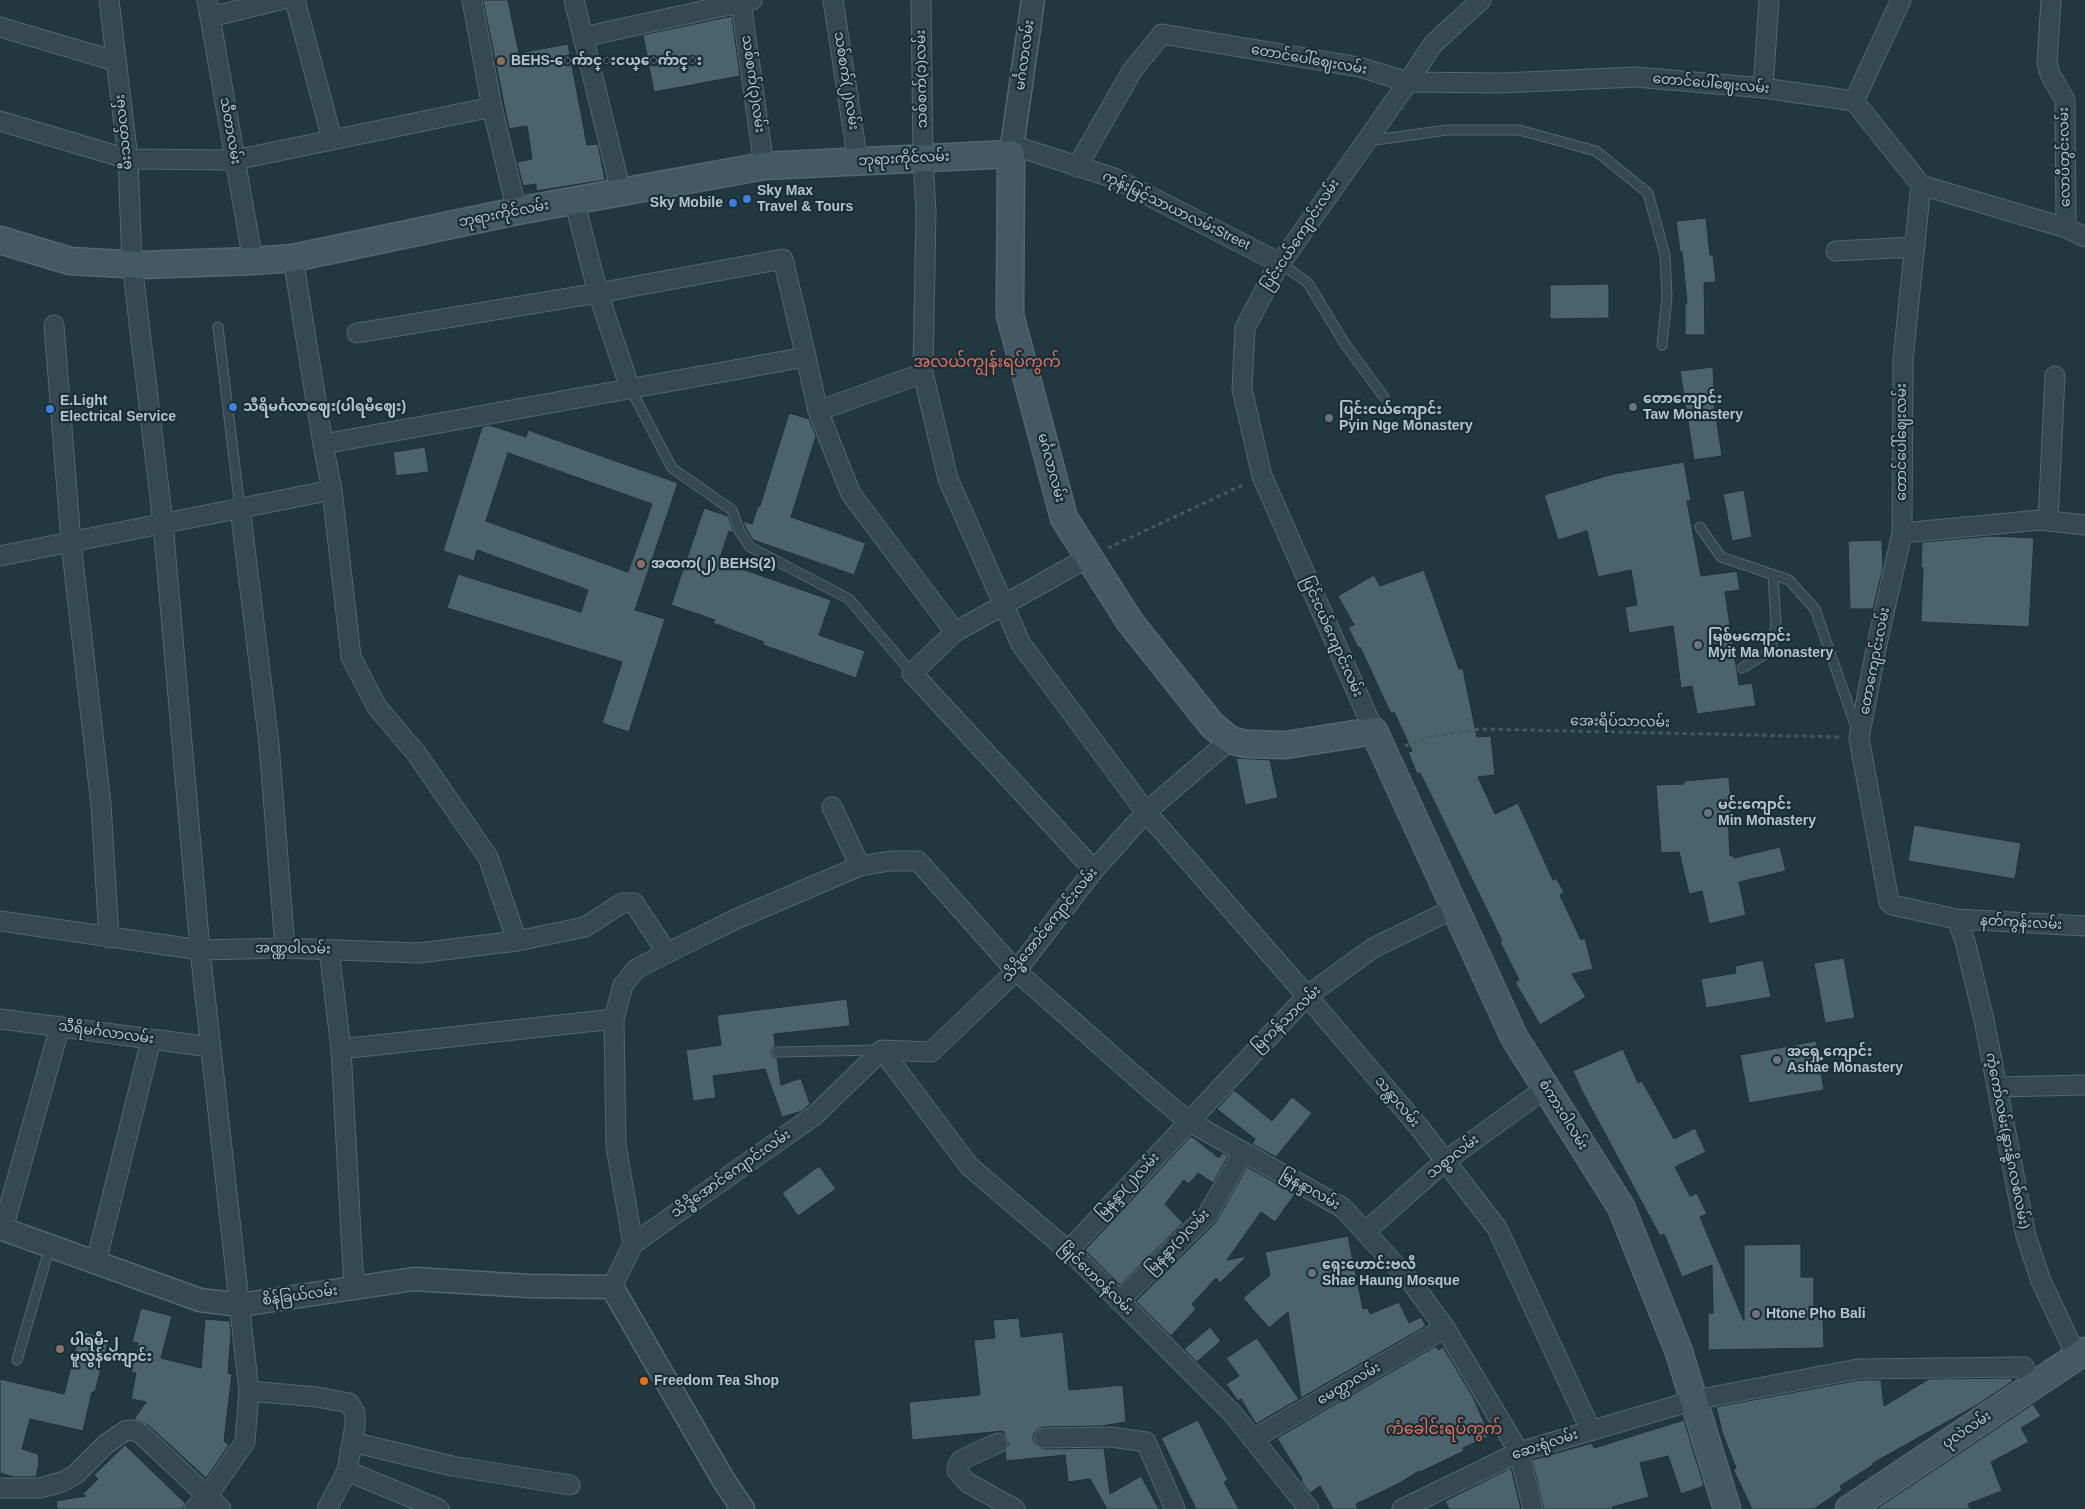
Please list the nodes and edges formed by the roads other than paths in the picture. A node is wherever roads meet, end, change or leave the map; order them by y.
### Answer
1 (109, 0) edge
2 (280, 0) edge
3 (295, 0) edge
4 (472, 0) edge
5 (574, 0) edge
6 (833, 0) edge
7 (921, 0) edge
8 (1033, 0) edge
9 (1481, 0) edge
10 (1768, 0) edge
11 (1901, 0) edge
12 (2051, 0) edge
13 (746, 1) edge
14 (208, 9) edge
15 (0, 27) edge
16 (583, 37) junction
17 (115, 60) junction
18 (1408, 82) junction
19 (1763, 88) junction
20 (1854, 101) junction
21 (492, 107) junction
22 (0, 121) edge
23 (332, 139) junction
24 (1365, 141) junction
25 (1012, 150) junction
26 (923, 158) junction
27 (128, 159) junction
28 (235, 160) junction
29 (858, 162) junction
30 (764, 166) junction
31 (1078, 167) junction
32 (1921, 185) junction
33 (621, 192) junction
34 (574, 200) junction
35 (517, 210) junction
36 (2066, 228) junction
37 (2085, 238) edge
38 (0, 240) edge
39 (1915, 247) junction
40 (1836, 251) dead end
41 (293, 258) junction
42 (253, 261) junction
43 (1280, 263) junction
44 (132, 264) junction
45 (598, 293) junction
46 (54, 325) dead end
47 (218, 327) dead end
48 (357, 333) dead end
49 (1662, 345) dead end
50 (806, 357) junction
51 (923, 373) junction
52 (2055, 376) dead end
53 (630, 388) junction
54 (1384, 397) dead end
55 (818, 411) junction
56 (323, 444) junction
57 (332, 490) junction
58 (240, 508) junction
59 (2048, 521) junction
60 (163, 523) junction
61 (2085, 526) edge
62 (1700, 527) dead end
63 (1902, 533) junction
64 (71, 542) junction
65 (0, 556) edge
66 (1089, 557) junction
67 (1773, 575) junction
68 (1004, 604) junction
69 (955, 632) junction
70 (1742, 668) dead end
71 (912, 673) junction
72 (1859, 738) junction
73 (1230, 740) junction
74 (1379, 742) junction
75 (832, 807) dead end
76 (1146, 812) junction
77 (860, 866) junction
78 (1094, 870) junction
79 (1455, 908) junction
80 (1957, 919) junction
81 (0, 922) edge
82 (2085, 926) edge
83 (109, 938) junction
84 (517, 941) junction
85 (285, 948) junction
86 (200, 950) junction
87 (329, 950) junction
88 (667, 953) junction
89 (1016, 971) junction
90 (1307, 996) junction
91 (0, 1019) edge
92 (614, 1019) junction
93 (60, 1026) junction
94 (151, 1040) junction
95 (211, 1047) junction
96 (340, 1049) junction
97 (882, 1050) junction
98 (777, 1052) dead end
99 (2085, 1085) edge
100 (1997, 1087) junction
101 (1546, 1088) junction
102 (1188, 1121) junction
103 (1244, 1152) junction
104 (1445, 1161) junction
105 (2, 1228) edge
106 (1365, 1232) junction
107 (633, 1244) junction
108 (50, 1246) junction
109 (1068, 1251) junction
110 (96, 1262) junction
111 (612, 1288) junction
112 (354, 1289) junction
113 (1119, 1301) junction
114 (240, 1305) junction
115 (1446, 1328) junction
116 (2081, 1354) edge
117 (17, 1360) dead end
118 (2033, 1385) junction
119 (249, 1391) junction
120 (1695, 1400) junction
121 (1591, 1430) junction
122 (1044, 1438) dead end
123 (1253, 1439) junction
124 (352, 1442) junction
125 (998, 1443) dead end
126 (1519, 1452) junction
127 (347, 1471) junction
128 (570, 1486) dead end
129 (0, 1488) edge
130 (208, 1495) junction
131 (194, 1509) edge
132 (221, 1509) edge
133 (327, 1509) edge
134 (439, 1509) edge
135 (743, 1509) edge
136 (1015, 1509) edge
137 (1175, 1509) edge
138 (1309, 1509) edge
139 (1402, 1509) edge
140 (1533, 1509) edge
141 (1727, 1509) edge
142 (1849, 1509) edge

1 - 17 street, မီးသတ်လမ်း
2 - 14 street
3 - 23 street
4 - 21 street
5 - 16 street
6 - 29 street, သစ်စက်(၂)လမ်း
7 - 26 street, သစ်စက်(၁)လမ်း
8 - 25 street, မင်္ဂလာလမ်း
9 - 18 street, ပြင်းငယ်ကျောင်းလမ်း
10 - 19 street
11 - 20 street
12 - 36 street, လောပီတွင်းလမ်း
13 - 16 street
13 - 30 street, သစ်စက်(၃)လမ်း
14 - 28 street, သီတာလမ်း
15 - 17 street
16 - 33 street
17 - 27 street, မီးသတ်လမ်း
18 - 19 street, တောင်ပေါ်ဈေးလမ်း
18 - 24 street, ပြင်းငယ်ကျောင်းလမ်း
18 - 31 street, တောင်ပေါ်ဈေးလမ်း
19 - 20 street, တောင်ပေါ်ဈေးလမ်း
20 - 32 street
21 - 23 street
21 - 35 street
22 - 27 street
23 - 28 street
24 - 43 street, ပြင်းငယ်ကျောင်းလမ်း
24 - 49 lane
25 - 26 main road, ဘုရားကိုင်လမ်း
25 - 31 street, ကုန်းမြင့်သာယာလမ်းStreet
25 - 66 main road, မင်္ဂလာလမ်း
26 - 29 main road, ဘုရားကိုင်လမ်း
26 - 51 street, သစ်စက်(၁)လမ်း
27 - 28 street
27 - 44 street, မီးသတ်လမ်း
28 - 42 street, သီတာလမ်း
29 - 30 main road, ဘုရားကိုင်လမ်း
30 - 33 main road, ဘုရားကိုင်လမ်း
31 - 43 street, ကုန်းမြင့်သာယာလမ်းStreet
32 - 36 street
32 - 39 street, တောင်ပေါ်ဈေးလမ်း
33 - 34 main road, ဘုရားကိုင်လမ်း
34 - 35 main road, ဘုရားကိုင်လမ်း
34 - 45 street
35 - 41 main road, ဘုရားကိုင်လမ်း
36 - 37 street
38 - 44 main road, ဘုရားကိုင်လမ်း
39 - 40 street
39 - 63 street, တောင်ပေါ်ဈေးလမ်း
41 - 42 main road, ဘုရားကိုင်လမ်း
41 - 56 street
42 - 44 main road, ဘုရားကိုင်လမ်း
43 - 54 lane
43 - 74 street, ပြင်းငယ်ကျောင်းလမ်း
44 - 60 street, မီးသတ်လမ်း
45 - 48 street
45 - 50 street
45 - 53 street
46 - 64 street
47 - 58 lane
50 - 53 street
50 - 55 street
51 - 55 street
51 - 68 street, သစ်စက်(၁)လမ်း
52 - 59 street
53 - 56 street
53 - 71 lane
55 - 69 street
56 - 57 street
57 - 58 street
57 - 84 street
58 - 60 street
58 - 85 street
59 - 61 street
59 - 63 street
60 - 64 street
60 - 86 street, မီးသတ်လမ်း
62 - 67 lane
63 - 72 street, တောကျောင်းလမ်း
64 - 65 street
64 - 83 street
66 - 68 street
66 - 73 main road, မင်္ဂလာလမ်း
67 - 70 lane
67 - 72 lane
68 - 69 street
68 - 76 street, သန္တာလမ်း
69 - 71 street
71 - 78 street
72 - 80 street, တောကျောင်းလမ်း
73 - 74 main road
73 - 76 street, သိဒ္ဓိအောင်ကျောင်းလမ်း
74 - 79 main road, စံကားဝါလမ်း
75 - 77 street
76 - 78 street, သိဒ္ဓိအောင်ကျောင်းလမ်း
76 - 90 street, သန္တာလမ်း
77 - 88 street
77 - 89 street, မြနန္ဒာလမ်း
78 - 89 street, သိဒ္ဓိအောင်ကျောင်းလမ်း
79 - 90 street, မြကန်သာလမ်း
79 - 101 main road, စံကားဝါလမ်း
80 - 82 street, နတ်ကွန်းလမ်း
80 - 100 street, ကံ့ကော်လမ်း(နွားနို့ဂလစ်လမ်း)
81 - 83 street, အဏ္ဏဝါလမ်း
83 - 86 street, အဏ္ဏဝါလမ်း
84 - 87 street, အဏ္ဏဝါလမ်း
84 - 88 street, အဏ္ဏဝါလမ်း
85 - 86 street, အဏ္ဏဝါလမ်း
85 - 87 street, အဏ္ဏဝါလမ်း
86 - 95 street, မီးသတ်လမ်း
87 - 96 street
88 - 92 street
89 - 97 street, သိဒ္ဓိအောင်ကျောင်းလမ်း
89 - 102 street, မြနန္ဒာလမ်း
90 - 102 street, မြကန်သာလမ်း
90 - 104 street, သန္တာလမ်း
91 - 93 street, သီရိမင်္ဂလာလမ်း
92 - 96 street
92 - 107 street
93 - 94 street, သီရိမင်္ဂလာလမ်း
93 - 105 street
94 - 95 street, သီရိမင်္ဂလာလမ်း
94 - 110 street
95 - 114 street, မီးသတ်လမ်း
96 - 112 street
97 - 98 lane
97 - 107 street, သိဒ္ဓိအောင်ကျောင်းလမ်း
97 - 109 street, မြိုင်ဟေဝန်လမ်း
99 - 100 street
100 - 116 street, ကံ့ကော်လမ်း(နွားနို့ဂလစ်လမ်း)
101 - 104 street, သစ္စာလမ်း
101 - 120 main road, စံကားဝါလမ်း
102 - 103 street, မြနန္ဒာလမ်း
102 - 109 street, မြနန္ဒာ(၂)လမ်း
103 - 106 street, မြနန္ဒာလမ်း
103 - 113 street, မြနန္ဒာ(၁)လမ်း
104 - 106 street, သစ္စာလမ်း
104 - 121 street, သန္တာလမ်း
105 - 108 street, စိန်ခြယ်လမ်း
106 - 115 street, မြနန္ဒာလမ်း
107 - 111 street, သိဒ္ဓိအောင်ကျောင်းလမ်း
108 - 110 street, စိန်ခြယ်လမ်း
108 - 117 lane
109 - 113 street, မြိုင်ဟေဝန်လမ်း
110 - 114 street, စိန်ခြယ်လမ်း
111 - 112 street, စိန်ခြယ်လမ်း
111 - 135 street
112 - 114 street, စိန်ခြယ်လမ်း
113 - 123 street, မြိုင်ဟေဝန်လမ်း
114 - 119 street, မီးသတ်လမ်း
115 - 123 street, မေတ္တာလမ်း
115 - 126 street, မြနန္ဒာလမ်း
116 - 118 main road, ပုလဲလမ်း
118 - 120 street, ဆေးရုံလမ်း
118 - 142 main road, ပုလဲလမ်း
119 - 124 street
119 - 130 street, မီးသတ်လမ်း
120 - 121 street, ဆေးရုံလမ်း
120 - 141 main road, စံကားဝါလမ်း
121 - 126 street, ဆေးရုံလမ်း
122 - 137 street
123 - 138 street, မြိုင်ဟေဝန်လမ်း
124 - 127 street
124 - 128 street
125 - 136 street
126 - 139 street, ဆေးရုံလမ်း
126 - 140 street, မြနန္ဒာလမ်း
127 - 133 street
127 - 134 street
129 - 130 street
130 - 131 street, မီးသတ်လမ်း
130 - 132 street

